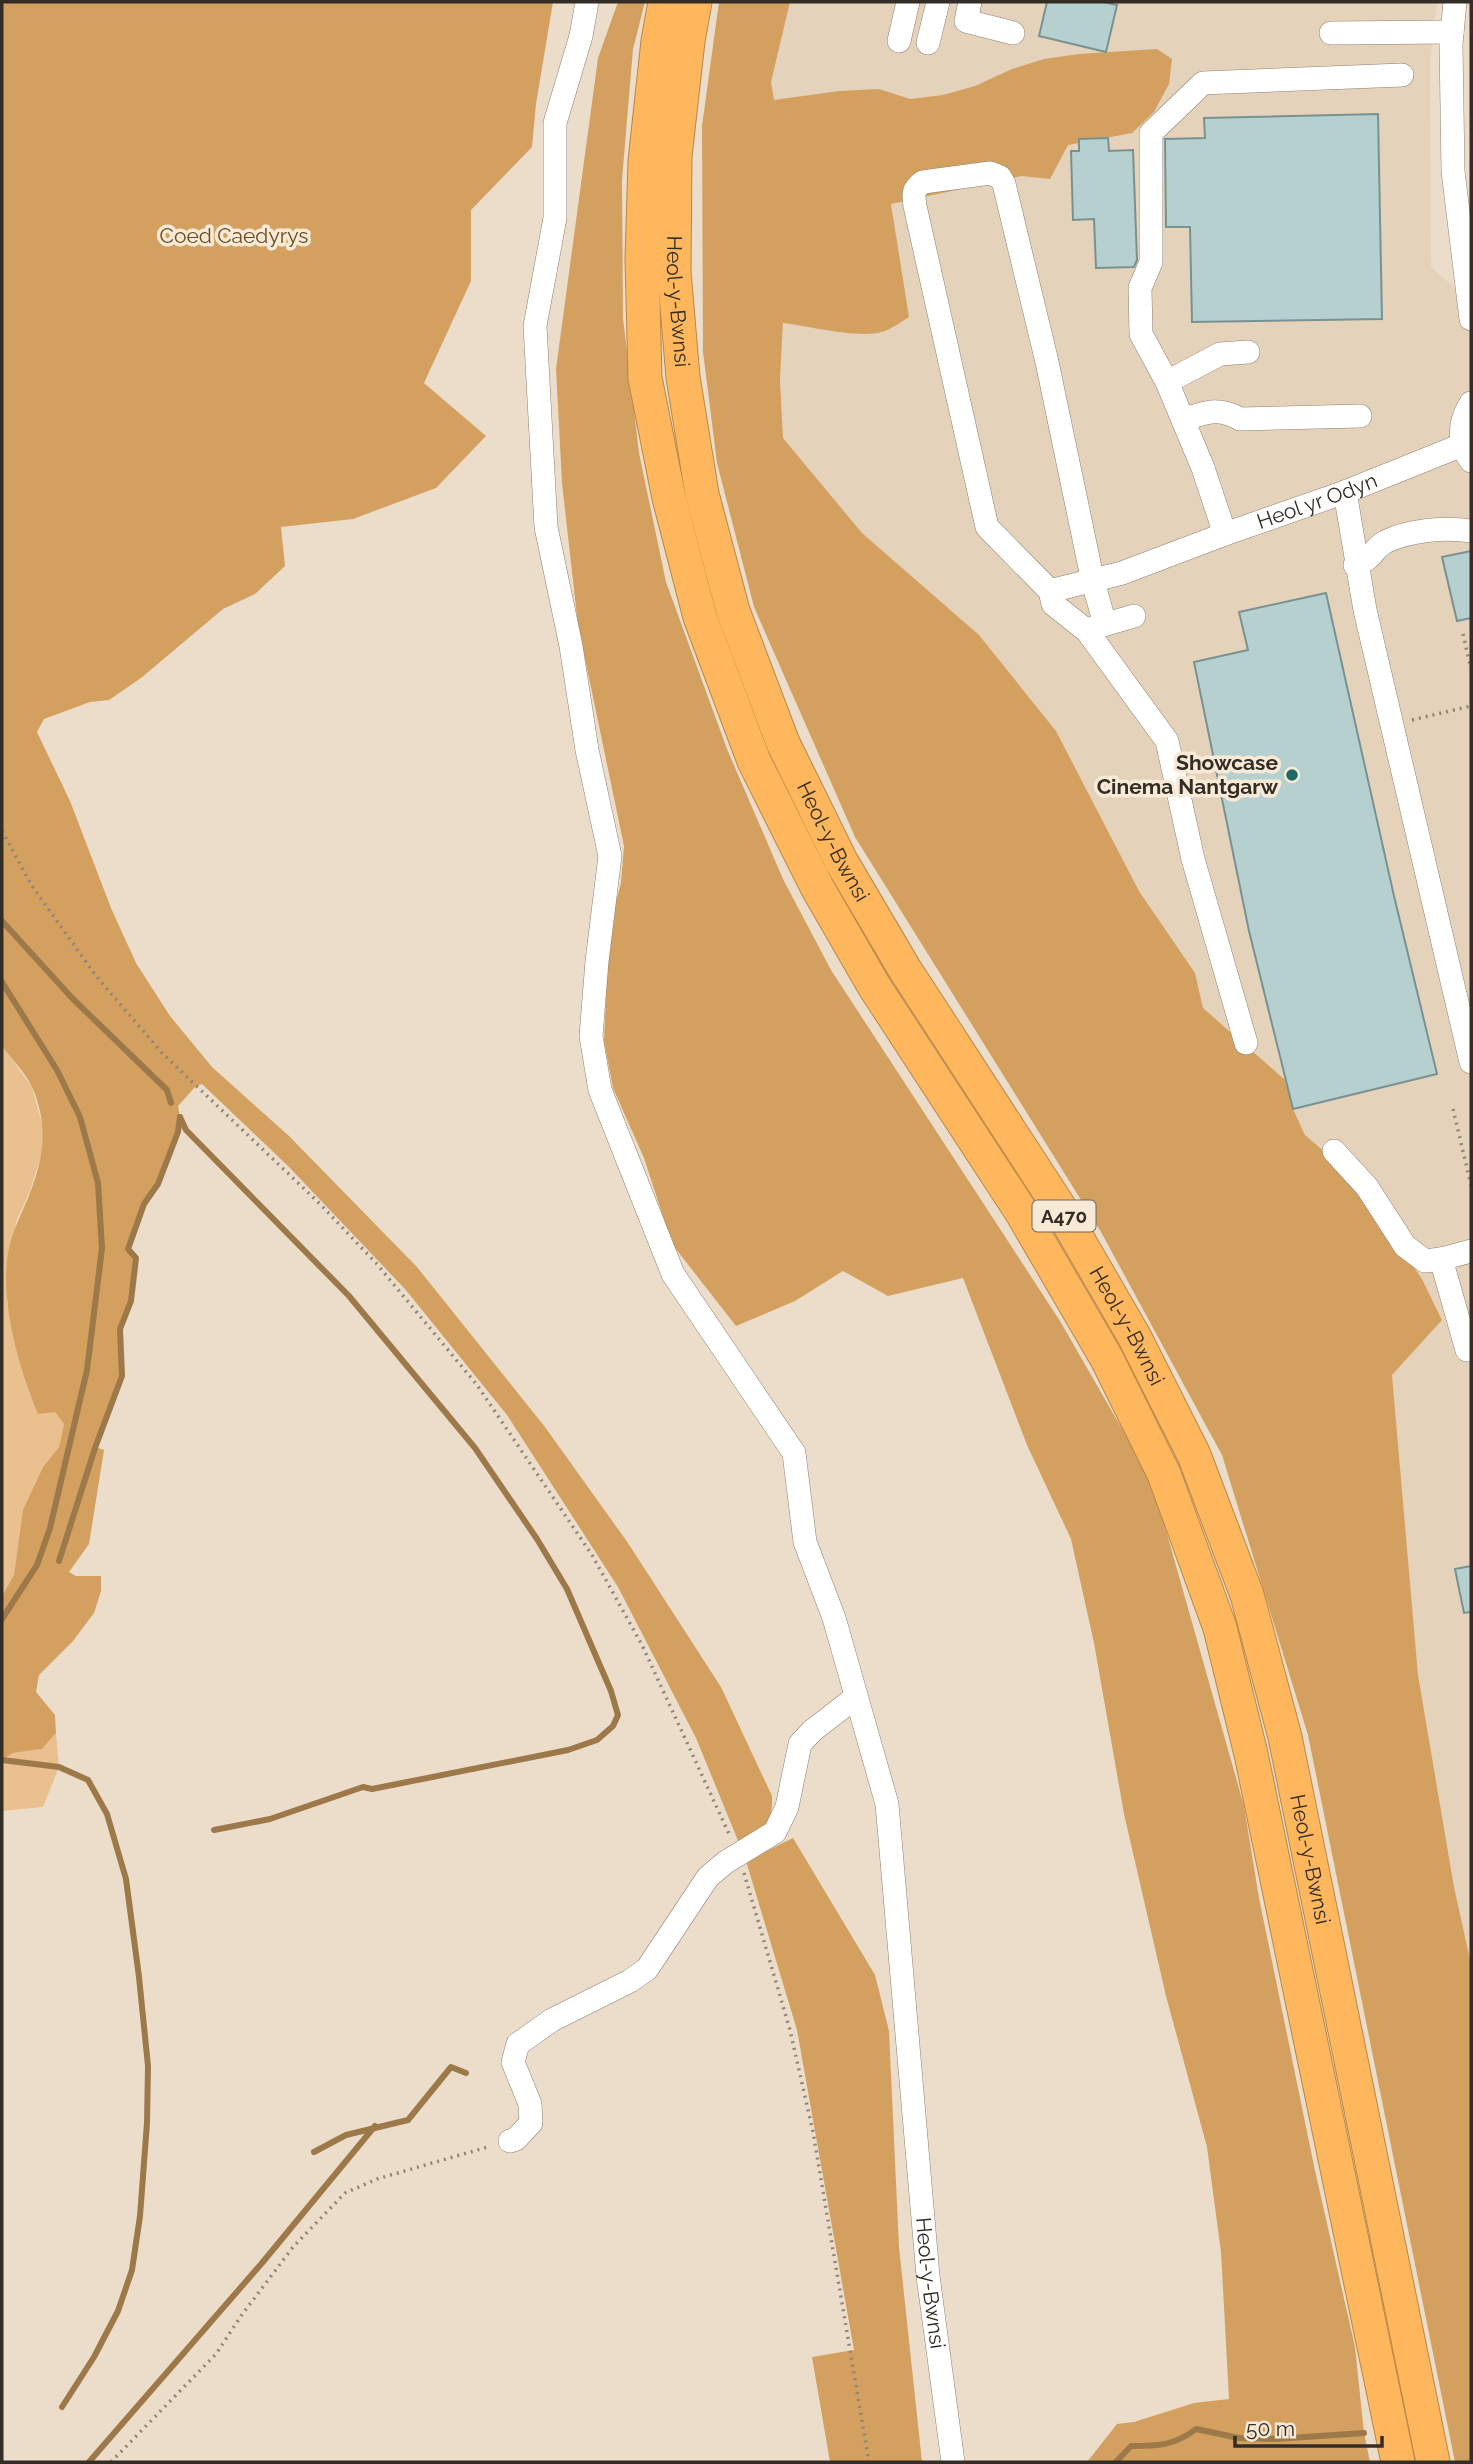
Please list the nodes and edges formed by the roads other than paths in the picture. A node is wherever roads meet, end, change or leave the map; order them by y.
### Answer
1 (587, 2) edge
2 (665, 2) edge
3 (695, 2) edge
4 (908, 2) edge
5 (938, 2) edge
6 (970, 2) edge
7 (1455, 2) edge
8 (1452, 32) junction
9 (1013, 33) dead end
10 (1331, 33) dead end
11 (899, 41) dead end
12 (928, 43) dead end
13 (1402, 75) dead end
14 (1471, 319) edge
15 (1248, 352) dead end
16 (1167, 382) junction
17 (1471, 403) edge
18 (1360, 416) dead end
19 (1183, 420) junction
20 (1467, 453) edge
21 (1345, 492) junction
22 (1471, 531) edge
23 (1225, 534) junction
24 (1355, 565) junction
25 (1093, 582) junction
26 (1050, 591) junction
27 (1134, 616) dead end
28 (1096, 627) junction
29 (1247, 1043) dead end
30 (1471, 1062) edge
31 (1334, 1151) dead end
32 (1471, 1251) edge
33 (1441, 1259) junction
34 (1470, 1355) edge
35 (856, 1697) junction
36 (510, 2141) road end
37 (953, 2462) edge
38 (1398, 2462) edge
39 (1433, 2462) edge

1 - 35 street, Heol-y-Bwnsi
2 - 38 highway, Heol-y-Bwnsi / A470
3 - 39 highway, Heol-y-Bwnsi / A470
4 - 11 street
5 - 12 street
6 - 9 street
7 - 8 street
8 - 10 street
8 - 14 street
13 - 16 street
15 - 16 street
16 - 19 street
17 - 20 street
18 - 19 street
19 - 23 street
20 - 21 street, Heol yr Odyn
21 - 23 street, Heol yr Odyn
21 - 24 street
22 - 24 street
23 - 25 street, Heol yr Odyn
24 - 30 street
25 - 26 street, Heol yr Odyn
25 - 26 street
25 - 28 street
26 - 28 street
27 - 28 street
28 - 29 street
31 - 33 street
32 - 33 street
33 - 34 street
35 - 36 street
35 - 37 street, Heol-y-Bwnsi

